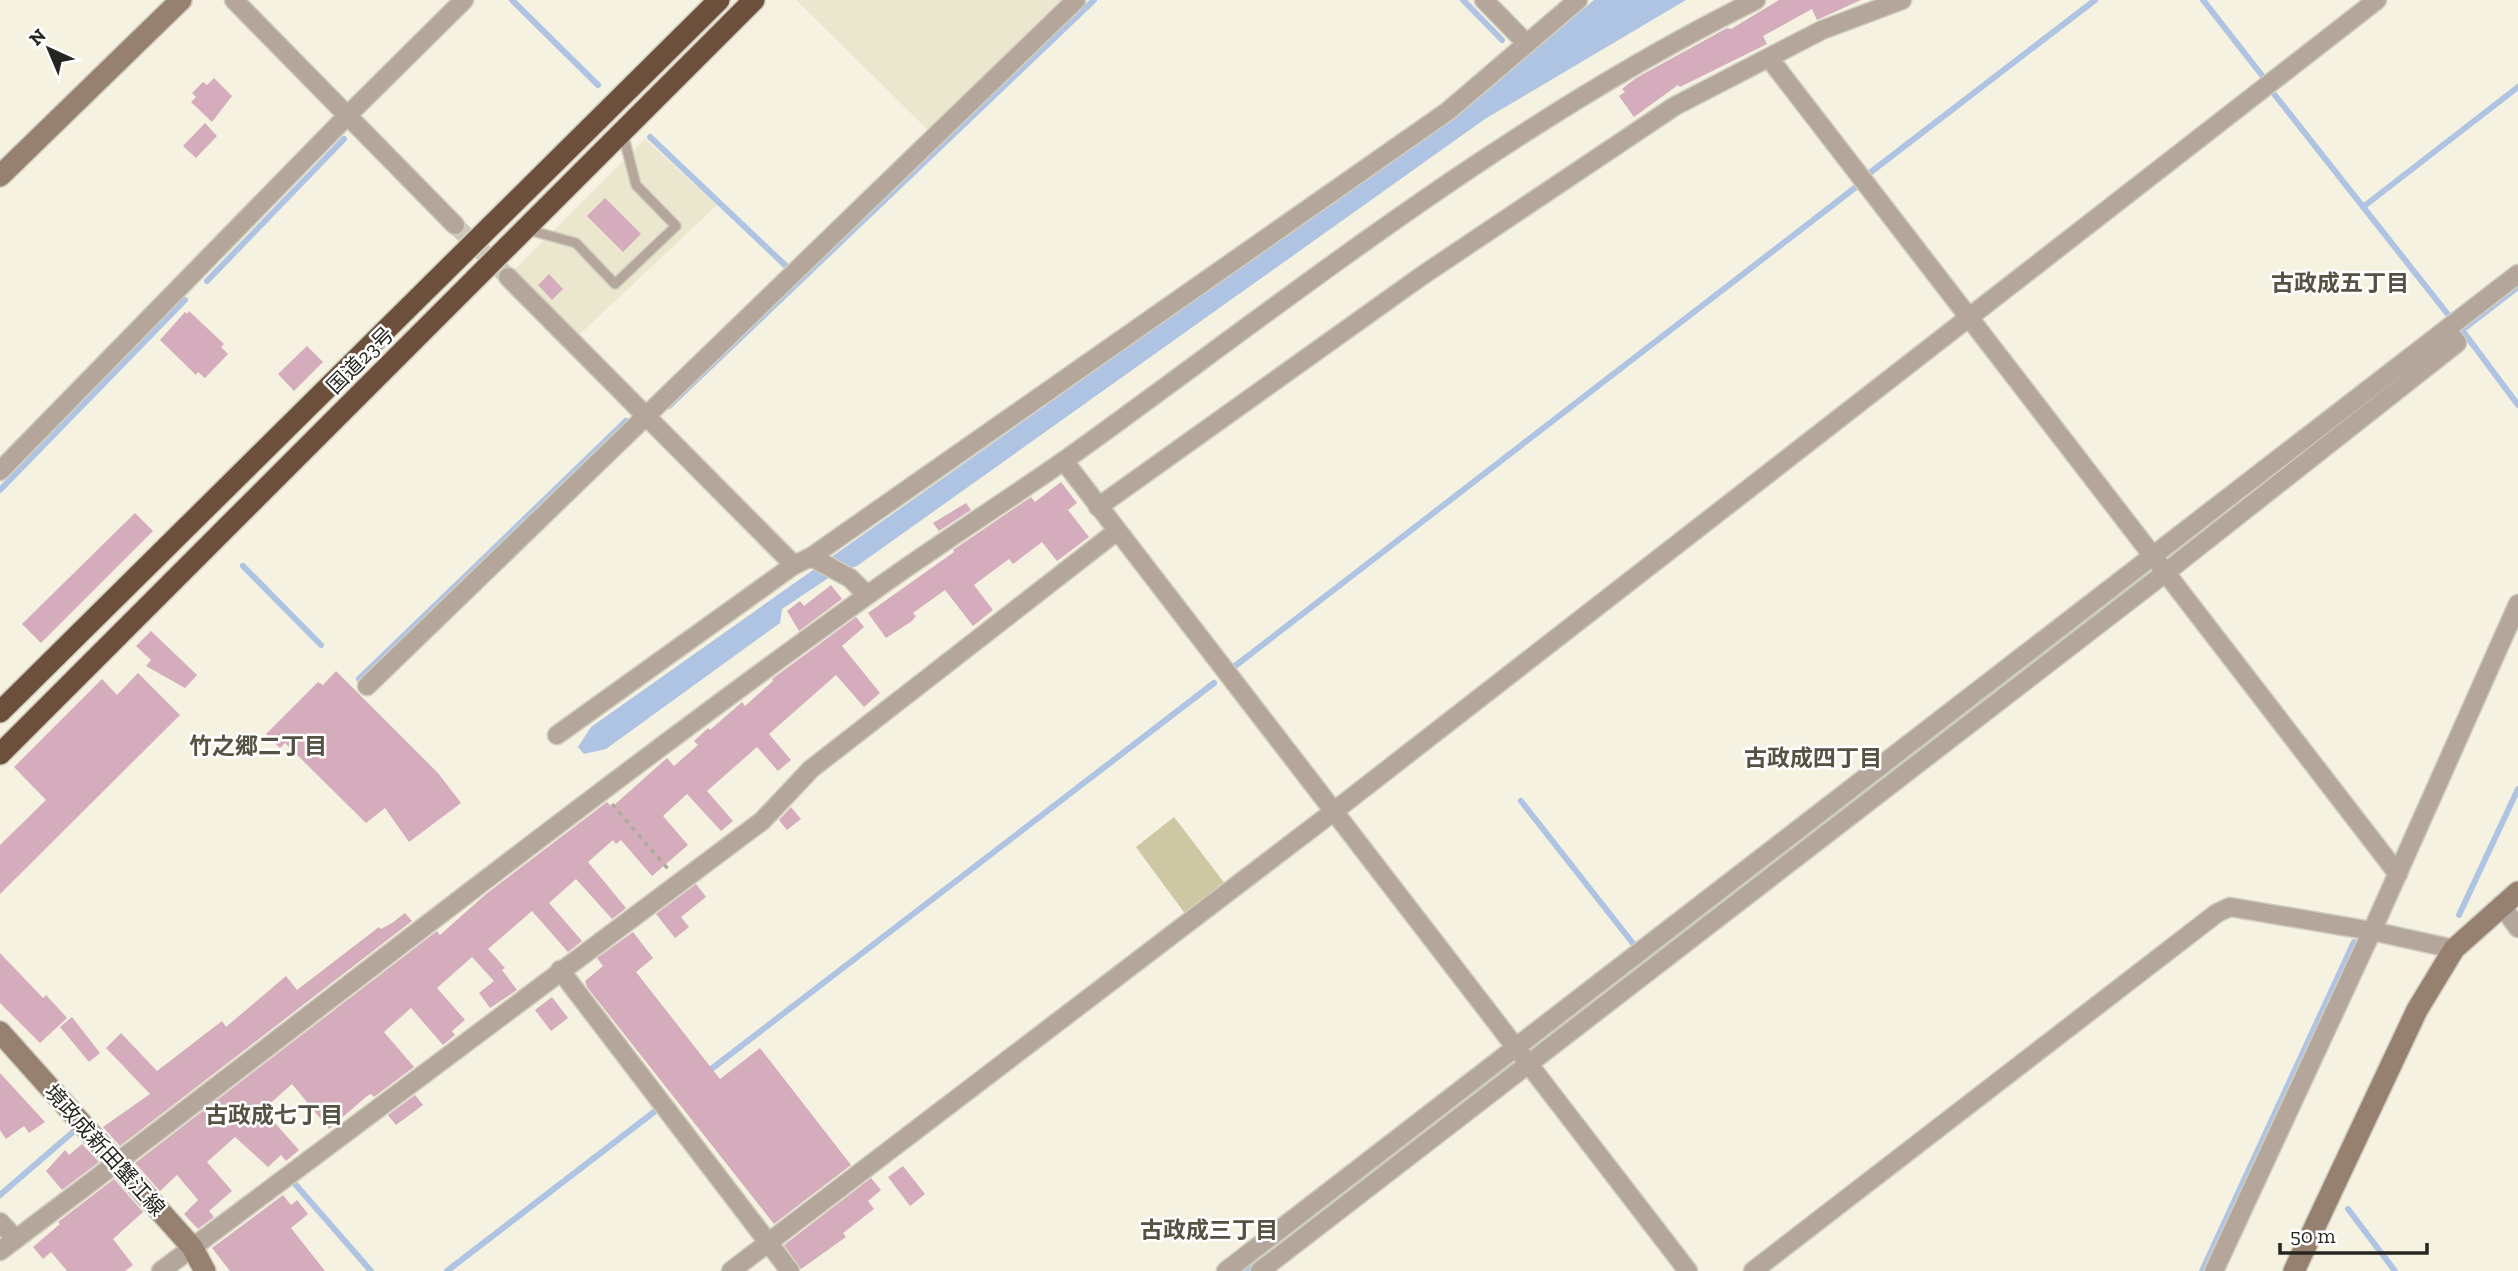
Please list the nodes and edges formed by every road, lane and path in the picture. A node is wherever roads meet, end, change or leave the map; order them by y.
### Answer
1 (181, 0) edge
2 (234, 0) edge
3 (464, 0) edge
4 (719, 0) edge
5 (754, 0) edge
6 (1076, 0) edge
7 (1484, 0) edge
8 (1578, 0) edge
9 (1755, 0) edge
10 (1902, 0) edge
11 (2377, 0) edge
12 (1525, 43) junction
13 (1769, 58) junction
14 (349, 114) junction
15 (622, 132) junction
16 (0, 176) edge
17 (455, 225) tunnel mouth
18 (525, 229) junction
19 (2518, 274) edge
20 (508, 277) tunnel mouth
21 (1968, 318) junction
22 (2447, 329) junction
23 (646, 418) junction
24 (1064, 461) junction
25 (0, 471) edge
26 (1098, 507) junction
27 (1117, 531) junction
28 (2151, 556) junction
29 (816, 559) junction
30 (794, 565) junction
31 (2165, 573) junction
32 (867, 595) junction
33 (2518, 604) edge
34 (367, 686) dead end
35 (0, 712) edge
36 (557, 735) dead end
37 (0, 754) edge
38 (602, 791) junction
39 (1333, 812) junction
40 (2398, 874) junction
41 (679, 882) junction
42 (2518, 892) edge
43 (2501, 905) junction
44 (2518, 928) edge
45 (2372, 931) junction
46 (2454, 949) junction
47 (560, 970) junction
48 (0, 1032) edge
49 (1514, 1047) junction
50 (1528, 1064) junction
51 (118, 1163) junction
52 (0, 1222) edge
53 (16, 1239) junction
54 (768, 1243) junction
55 (192, 1247) junction
56 (0, 1251) edge
57 (161, 1271) edge
58 (205, 1271) edge
59 (731, 1271) edge
60 (790, 1271) edge
61 (1226, 1271) edge
62 (1260, 1271) edge
63 (1688, 1271) edge
64 (1753, 1271) edge
65 (2214, 1271) edge
66 (2294, 1271) edge

1 - 16 street
2 - 14 street
3 - 14 street
4 - 35 highway, 国道23号
5 - 15 highway, 国道23号
6 - 23 street
7 - 12 street
8 - 12 street
9 - 24 street
10 - 13 street
11 - 21 street
12 - 29 street
13 - 21 street
13 - 26 street
14 - 17 street
14 - 25 street
15 - 18 highway, 国道23号
15 - 18 lane
18 - 37 highway, 国道23号
19 - 22 street
20 - 23 street
21 - 28 street
21 - 39 street
22 - 28 street
22 - 31 street
23 - 30 street
23 - 34 street
24 - 26 street
24 - 32 street
26 - 27 street
27 - 39 street
27 - 41 street
28 - 31 street
28 - 49 street
29 - 30 street
29 - 32 street
30 - 36 street
31 - 40 street
31 - 50 street
32 - 38 street
33 - 40 street
38 - 41 path
38 - 51 street
39 - 49 street
39 - 54 street
40 - 45 street
41 - 47 street
42 - 43 street
43 - 44 street
43 - 46 street
45 - 46 street
45 - 64 street
45 - 65 street
46 - 66 street
47 - 54 street
47 - 55 street
48 - 51 street, 境政成新田蟹江線
49 - 50 street
49 - 61 street
50 - 62 street
50 - 63 street
51 - 53 street
51 - 55 street, 境政成新田蟹江線
52 - 53 street
53 - 56 street
54 - 59 street
54 - 60 street
55 - 57 street
55 - 58 street, 境政成新田蟹江線

